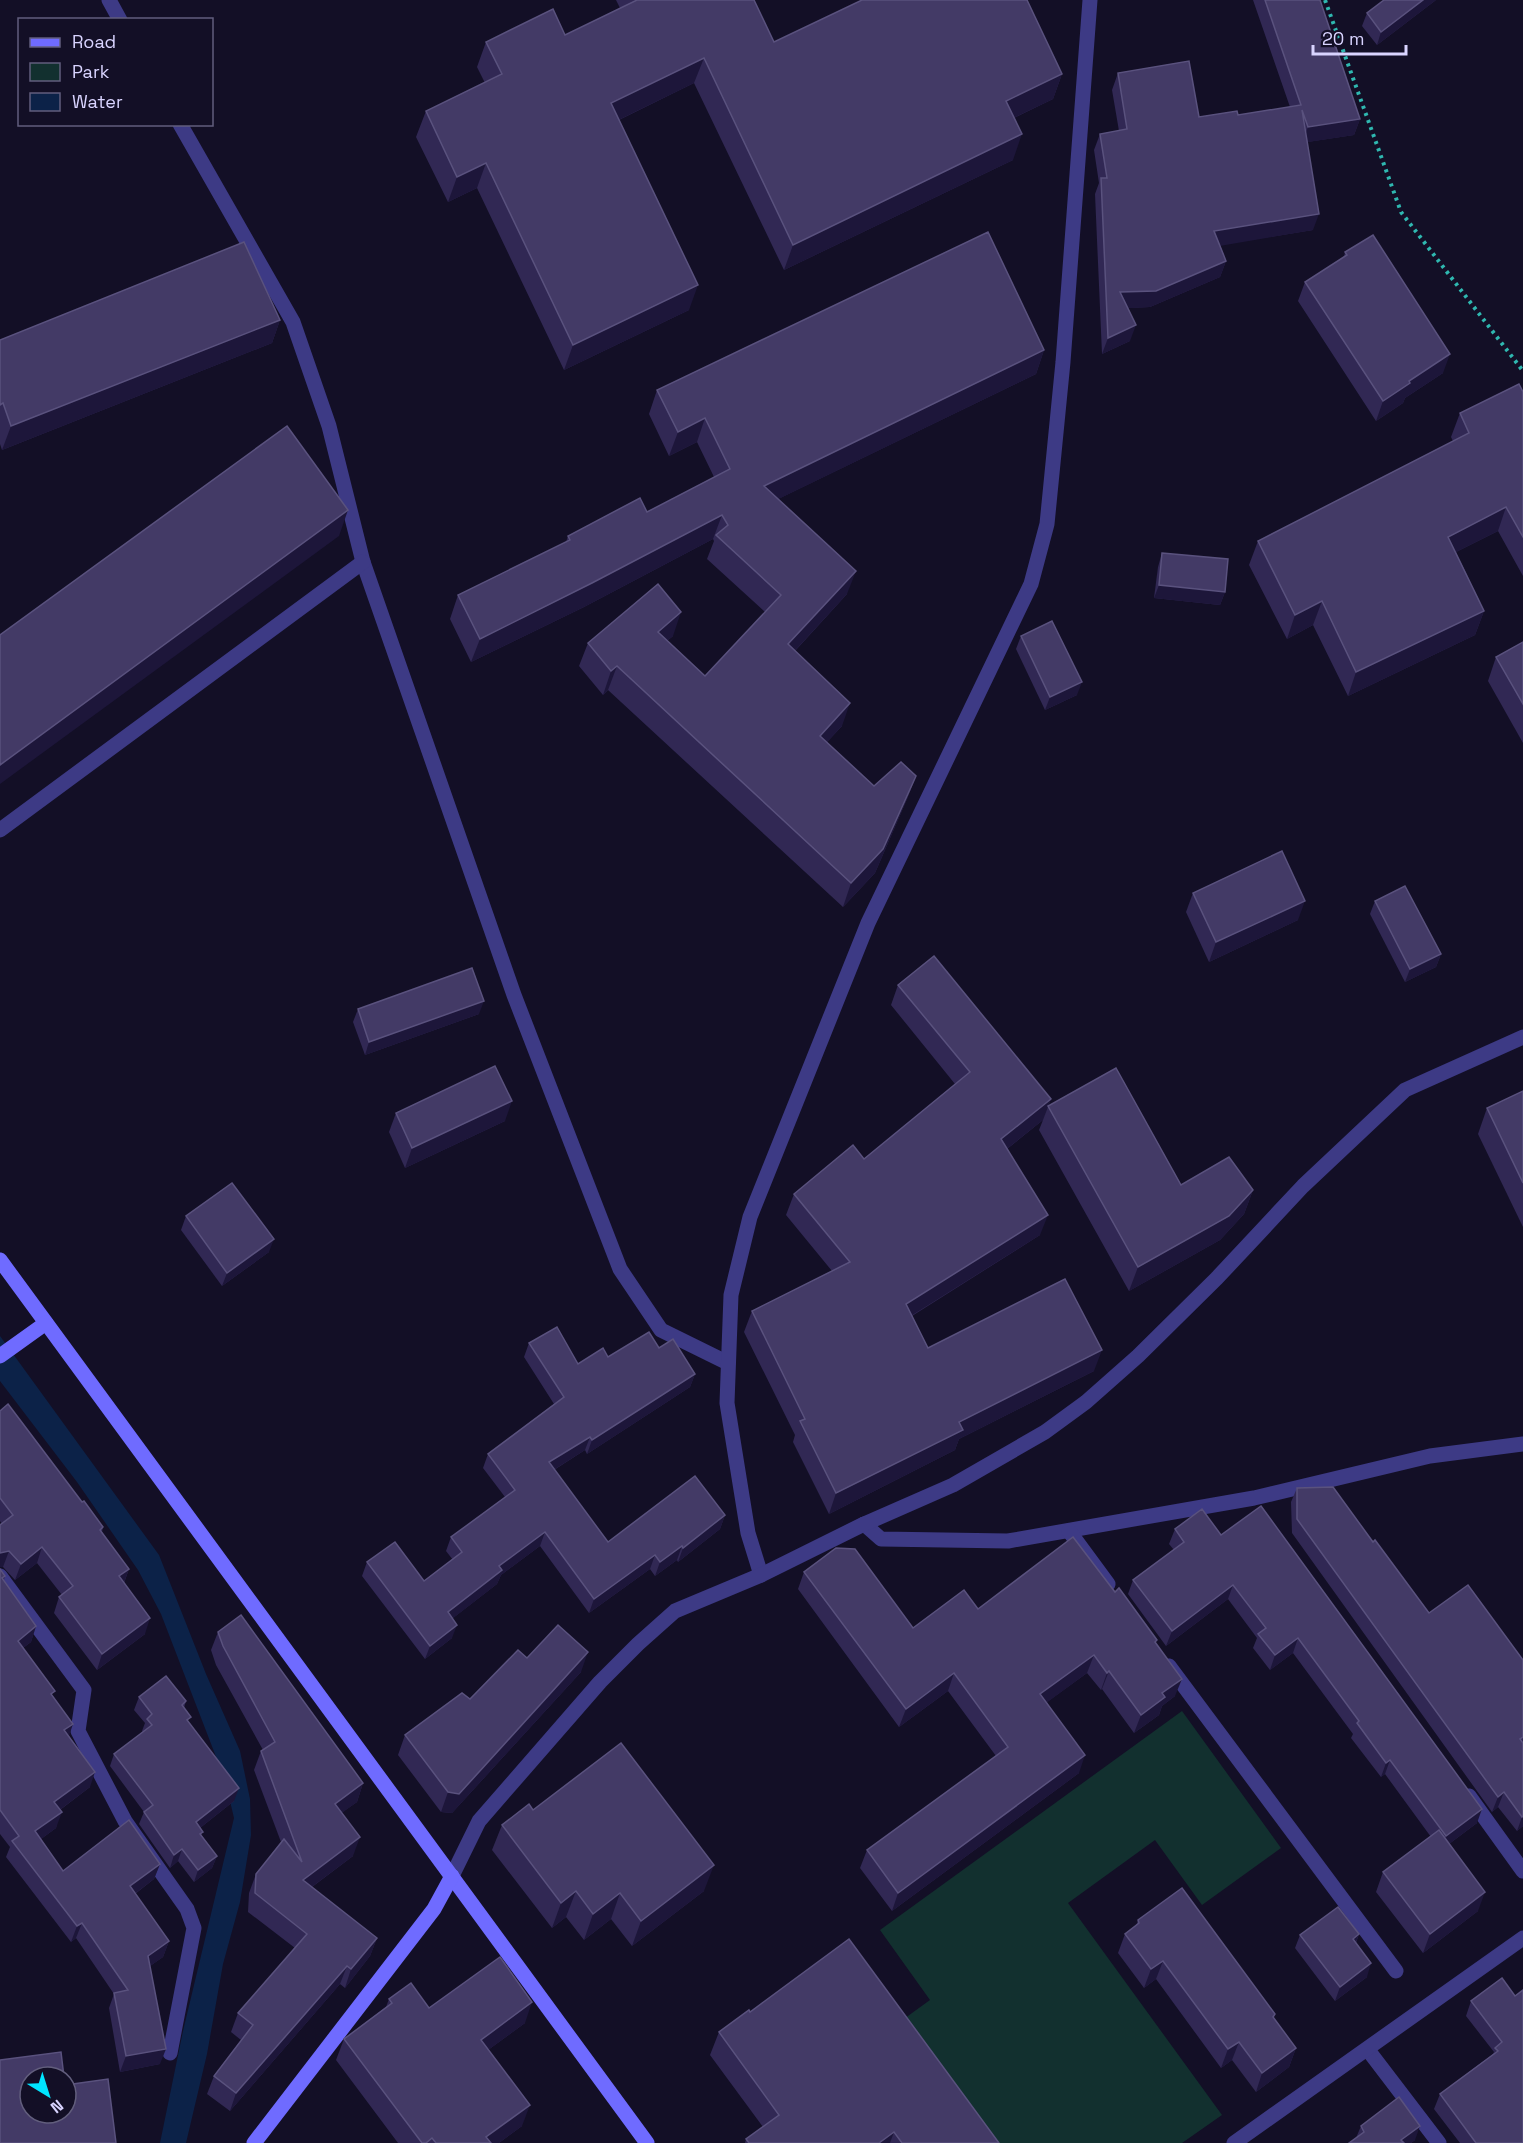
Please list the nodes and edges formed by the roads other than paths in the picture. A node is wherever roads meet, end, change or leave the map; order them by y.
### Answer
1 (109, 0) edge
2 (1090, 0) edge
3 (119, 18) edge
4 (181, 126) edge
5 (363, 562) junction
6 (0, 830) edge
7 (1523, 1037) edge
8 (0, 1260) edge
9 (46, 1323) junction
10 (0, 1356) edge
11 (728, 1364) junction
12 (1523, 1444) edge
13 (864, 1524) junction
14 (1069, 1531) junction
15 (761, 1575) junction
16 (0, 1576) edge
17 (1119, 1598) edge
18 (1161, 1655) edge
19 (1461, 1785) edge
20 (1523, 1872) edge
21 (452, 1876) junction
22 (1523, 1938) edge
23 (1396, 1971) dead end
24 (1368, 2050) junction
25 (170, 2053) dead end
26 (254, 2143) edge
27 (647, 2143) edge
28 (1234, 2143) edge
29 (1439, 2143) edge

1 - 3 street
2 - 11 street
4 - 5 street
5 - 6 street
5 - 11 street
7 - 13 street
8 - 9 street
9 - 10 street
9 - 21 street
11 - 15 street
12 - 14 street
13 - 14 street
13 - 15 street
14 - 17 street
15 - 21 street
16 - 25 street
18 - 23 street
19 - 20 street
21 - 26 street
21 - 27 street
22 - 24 street
24 - 28 street
24 - 29 street

